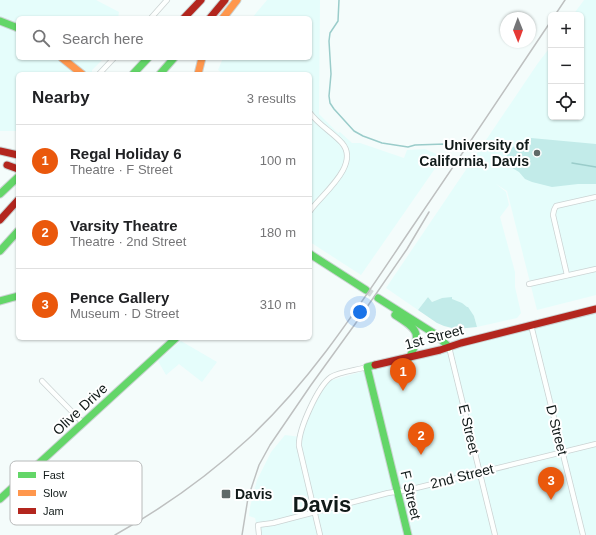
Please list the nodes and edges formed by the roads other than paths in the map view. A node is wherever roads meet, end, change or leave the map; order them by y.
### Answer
1 (167, 0) edge
2 (201, 0) edge
3 (225, 0) edge
4 (237, 0) edge
5 (153, 16) edge
6 (186, 16) edge
7 (212, 16) edge
8 (225, 16) edge
9 (0, 20) edge
10 (16, 27) edge
11 (64, 60) edge
12 (112, 60) edge
13 (146, 60) edge
14 (172, 60) edge
15 (202, 60) edge
16 (80, 72) edge
17 (101, 72) edge
18 (136, 72) edge
19 (162, 72) edge
20 (198, 72) edge
21 (312, 115) edge
22 (0, 151) edge
23 (16, 155) edge
24 (4, 164) edge
25 (16, 165) edge
26 (16, 168) edge
27 (16, 179) edge
28 (0, 194) edge
29 (596, 197) edge
30 (16, 202) edge
31 (312, 209) edge
32 (0, 220) edge
33 (16, 233) edge
34 (0, 251) edge
35 (312, 255) edge
36 (596, 269) edge
37 (567, 276) junction
38 (529, 284) dead end
39 (366, 290) tunnel mouth
40 (16, 297) edge
41 (378, 298) tunnel mouth
42 (0, 301) edge
43 (390, 306) junction
44 (596, 310) edge
45 (531, 325) junction
46 (174, 340) edge
47 (449, 347) junction
48 (409, 358) junction
49 (367, 367) junction
50 (42, 381) dead end
51 (83, 424) junction
52 (596, 444) edge
53 (563, 452) junction
54 (42, 461) edge
55 (479, 472) junction
56 (10, 490) edge
57 (397, 492) junction
58 (0, 499) edge
59 (314, 512) junction
60 (259, 535) edge
61 (320, 535) edge
62 (408, 535) edge
63 (495, 535) edge
64 (583, 535) edge

1 - 5 street
2 - 6 main road
3 - 7 main road
4 - 8 main road
9 - 10 main road
11 - 16 main road
12 - 17 street
13 - 18 main road
14 - 19 main road
15 - 20 main road
21 - 31 street
22 - 23 main road
24 - 25 main road
24 - 26 main road
27 - 28 main road
29 - 37 street
30 - 32 main road
33 - 34 main road
35 - 39 main road
36 - 37 street
37 - 38 street
40 - 42 main road
41 - 43 main road
43 - 47 main road
43 - 48 main road
44 - 45 main road, 1st Street
45 - 47 main road, 1st Street
45 - 53 street, D Street
46 - 51 main road, Olive Drive
47 - 48 main road, 1st Street
47 - 55 street, E Street
48 - 49 main road, 1st Street
49 - 57 main road, F Street
49 - 59 street, 1st Street
50 - 51 street
51 - 54 main road, Olive Drive
52 - 53 street, 2nd Street
53 - 55 street, 2nd Street
53 - 64 street, D Street
55 - 57 street, 2nd Street
55 - 63 street, E Street
56 - 58 main road, Olive Drive
57 - 59 street, 2nd Street
57 - 62 main road, F Street
59 - 60 street, 2nd Street
59 - 61 street

